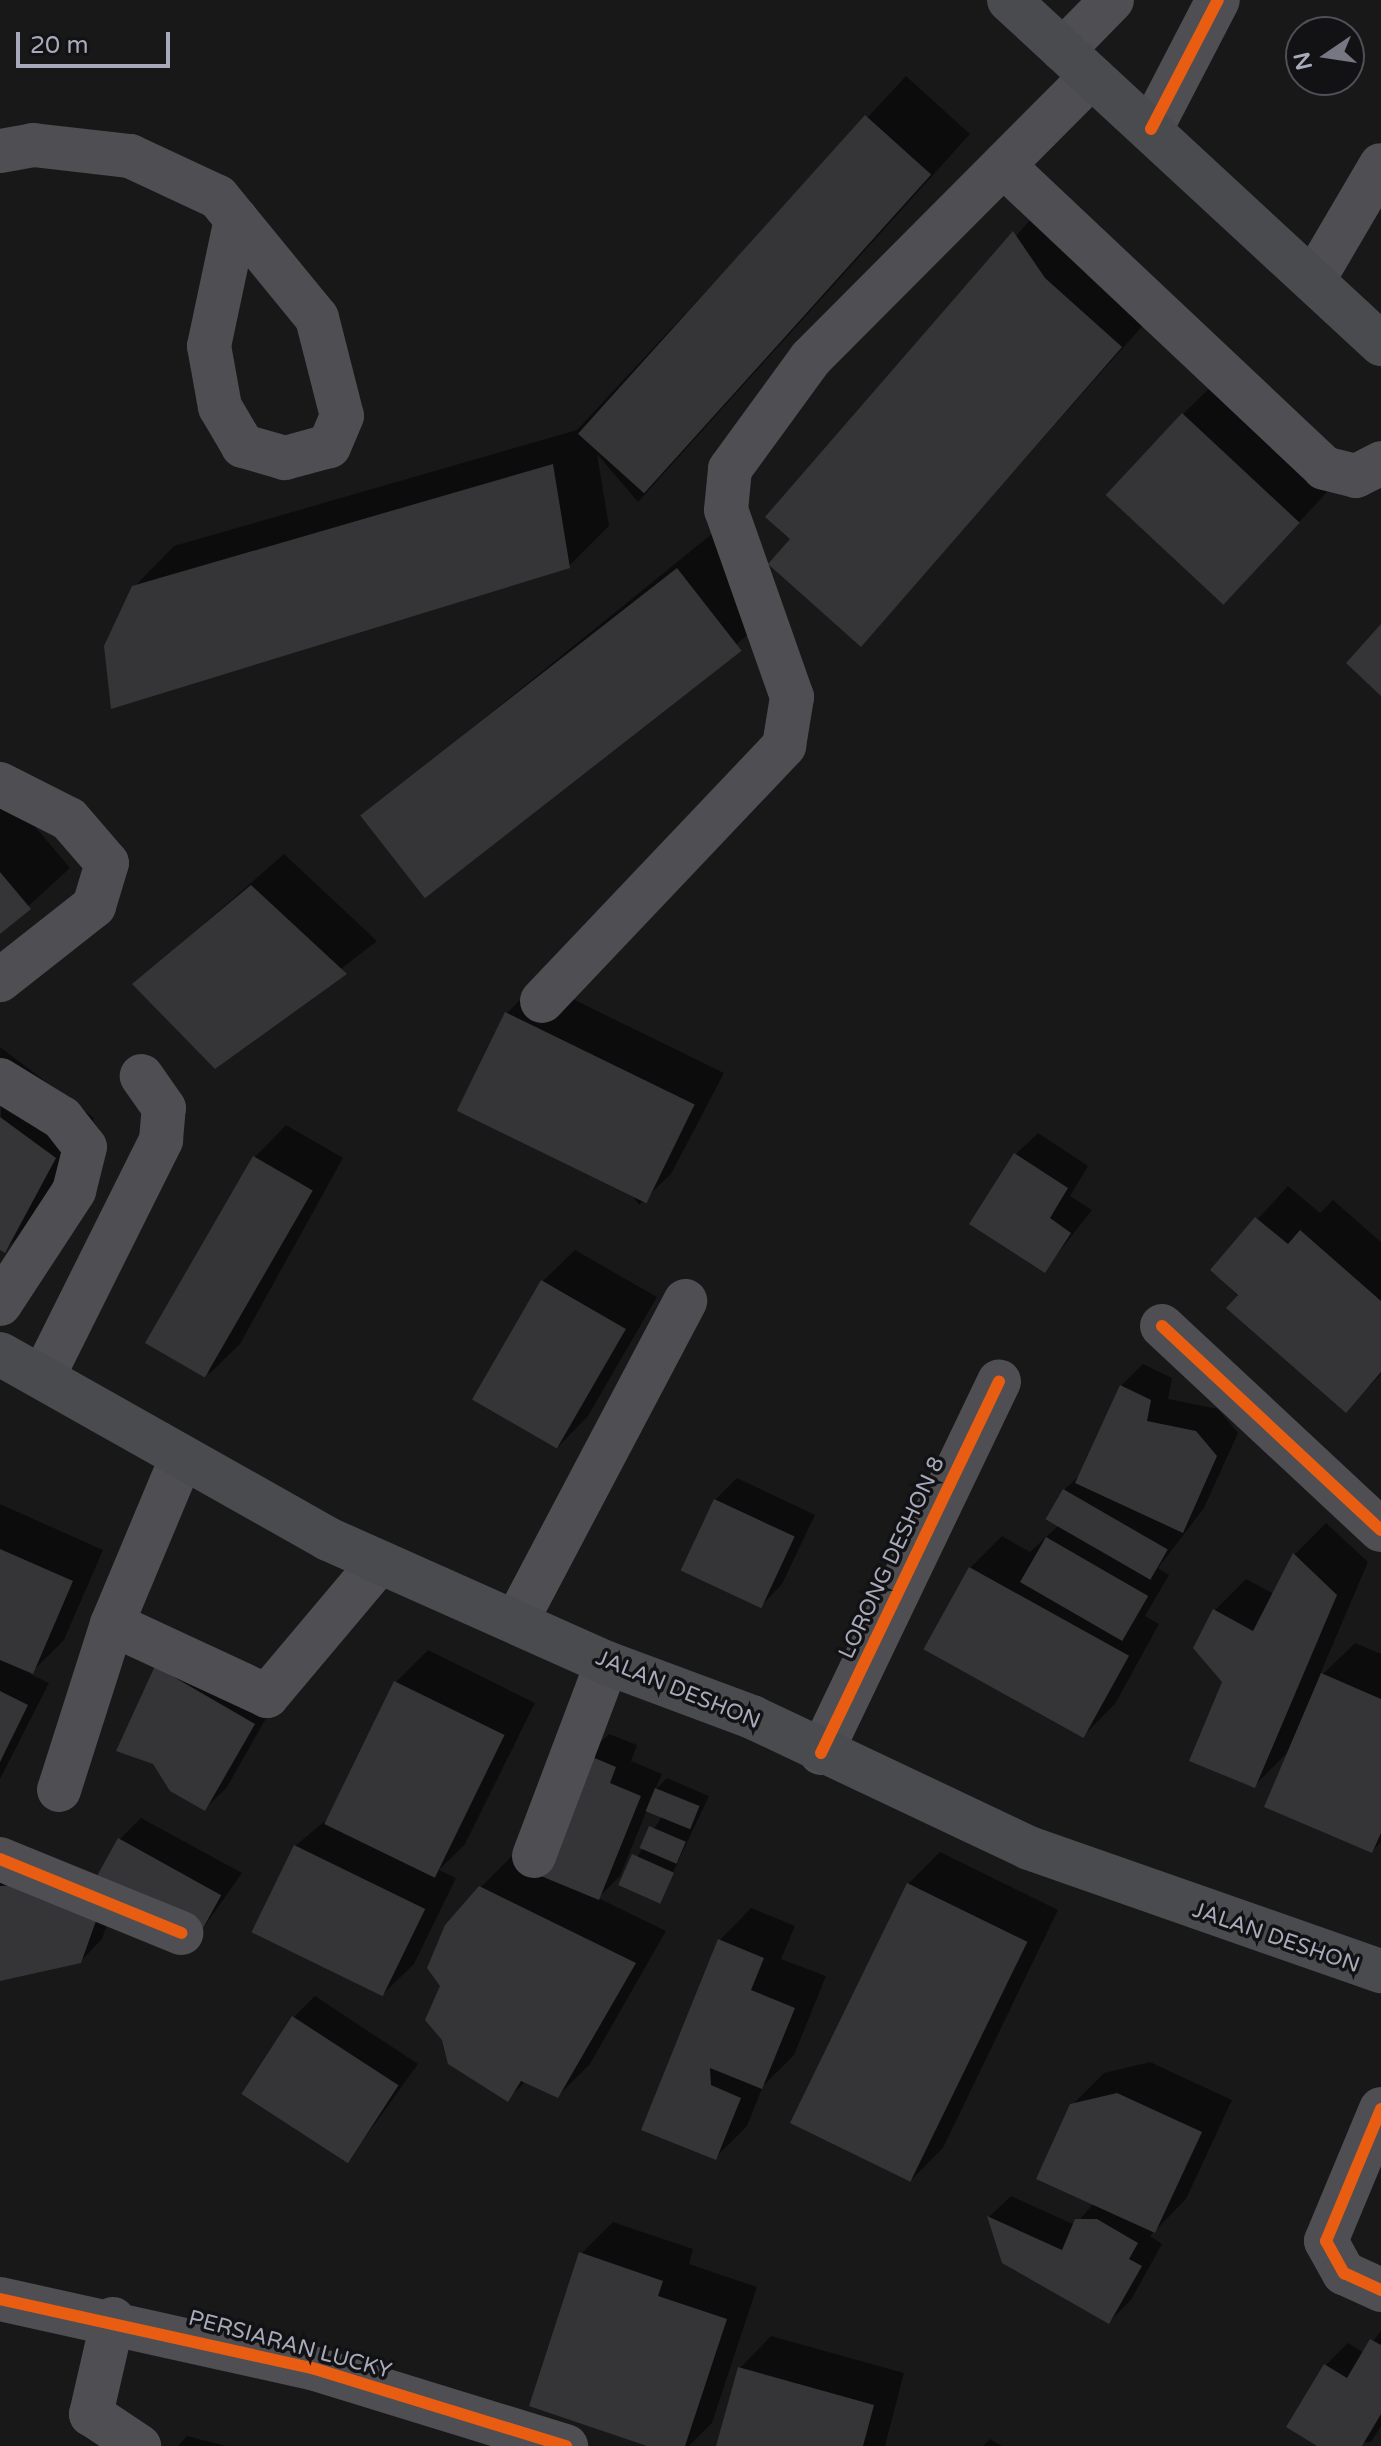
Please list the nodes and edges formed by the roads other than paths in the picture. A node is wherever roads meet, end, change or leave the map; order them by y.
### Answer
1 (1009, 0) edge
2 (1112, 0) edge
3 (1218, 0) edge
4 (1077, 64) junction
5 (1151, 129) junction
6 (0, 151) edge
7 (1381, 165) edge
8 (1004, 166) junction
9 (236, 219) junction
10 (1314, 279) junction
11 (1381, 344) edge
12 (1381, 463) edge
13 (0, 784) edge
14 (0, 980) edge
15 (542, 1001) dead end
16 (142, 1076) dead end
17 (0, 1080) edge
18 (685, 1301) dead end
19 (0, 1304) edge
20 (1162, 1326) dead end
21 (0, 1354) edge
22 (43, 1377) junction
23 (999, 1381) dead end
24 (181, 1459) junction
25 (1381, 1530) edge
26 (380, 1562) junction
27 (516, 1622) junction
28 (112, 1624) junction
29 (607, 1663) junction
30 (821, 1753) junction
31 (59, 1790) dead end
32 (534, 1856) dead end
33 (0, 1859) edge
34 (181, 1933) dead end
35 (1381, 1971) edge
36 (1381, 2109) edge
37 (1381, 2290) edge
38 (0, 2299) edge
39 (113, 2319) junction
40 (85, 2430) edge
41 (549, 2443) edge
42 (139, 2446) edge

1 - 4 main road
2 - 4 street
3 - 5 street
4 - 5 main road
4 - 8 street
5 - 10 main road
6 - 9 street
7 - 10 street
8 - 12 street
8 - 15 street
9 - 9 street
10 - 11 main road
13 - 14 street
16 - 22 street
17 - 19 street
18 - 27 street
20 - 25 street
21 - 22 main road, JALAN DESHON
22 - 24 main road, JALAN DESHON
23 - 30 street, LORONG DESHON 8
24 - 26 main road, JALAN DESHON
24 - 28 street
26 - 27 main road, JALAN DESHON
26 - 28 street
27 - 29 main road, JALAN DESHON
28 - 31 street
29 - 30 main road, JALAN DESHON
29 - 32 street
30 - 35 main road, JALAN DESHON
33 - 34 street
36 - 37 street
38 - 39 street, PERSIARAN LUCKY
39 - 40 street
39 - 41 street, PERSIARAN LUCKY
40 - 42 street

